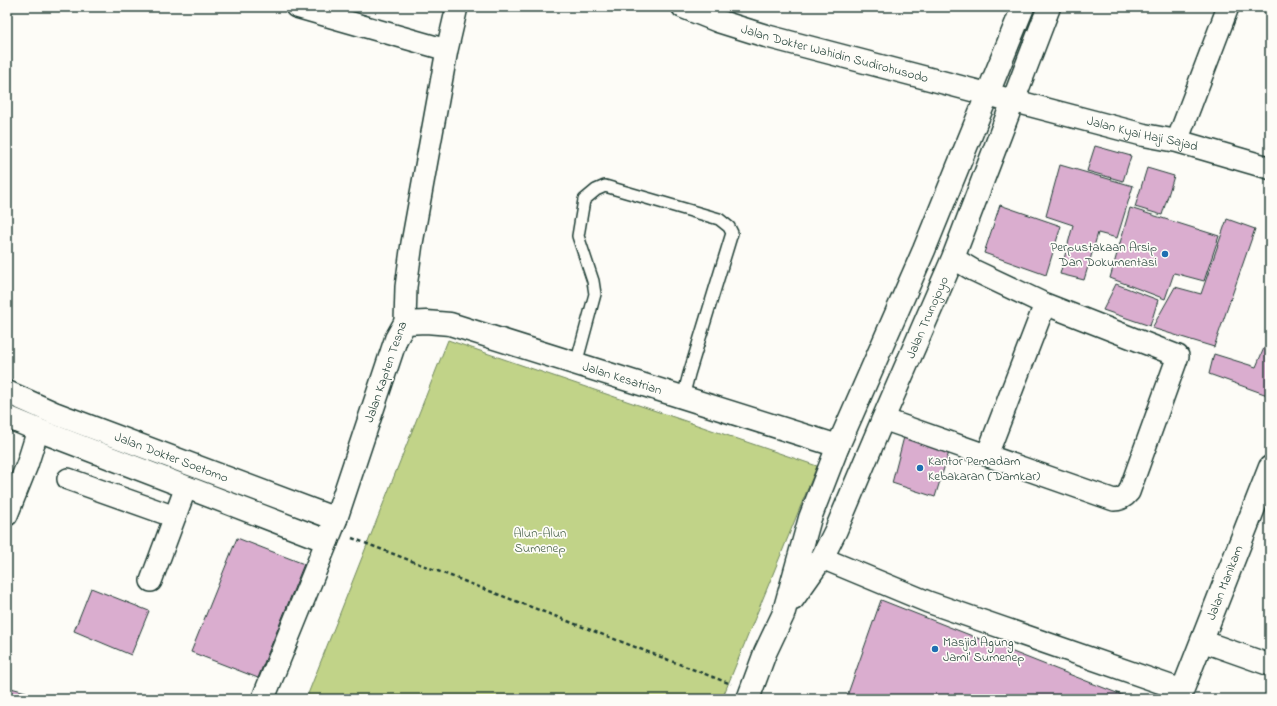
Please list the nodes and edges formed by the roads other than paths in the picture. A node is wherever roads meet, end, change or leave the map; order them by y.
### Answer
1 (296, 7) edge
2 (457, 7) edge
3 (683, 7) edge
4 (1023, 7) edge
5 (1049, 7) edge
6 (1228, 7) edge
7 (447, 50) junction
8 (988, 94) junction
9 (1014, 100) junction
10 (1177, 141) junction
11 (1270, 168) edge
12 (953, 258) junction
13 (1045, 304) junction
14 (405, 323) junction
15 (576, 364) junction
16 (7, 392) edge
17 (683, 397) junction
18 (46, 409) junction
19 (7, 417) edge
20 (883, 419) junction
21 (38, 430) junction
22 (838, 446) junction
23 (987, 456) junction
24 (195, 466) junction
25 (1270, 467) edge
26 (68, 479) dead end
27 (186, 487) junction
28 (7, 515) edge
29 (175, 517) junction
30 (332, 530) junction
31 (822, 558) junction
32 (151, 581) dead end
33 (783, 615) junction
34 (1202, 641) junction
35 (1270, 665) edge
36 (749, 695) edge
37 (1181, 695) edge
38 (263, 699) edge

1 - 7 street
2 - 7 street, Jalan Kapten Tesna
3 - 8 main road, Jalan Dokter Wahidin Sudirohusodo
4 - 8 main road, Jalan Trunojoyo
5 - 9 main road, Jalan Trunojoyo
6 - 10 street
7 - 14 street, Jalan Kapten Tesna
8 - 9 main road, Jalan Dokter Wahidin Sudirohusodo
8 - 22 main road, Jalan Trunojoyo
9 - 10 main road, Jalan Kyai Haji Sajad
9 - 12 main road, Jalan Trunojoyo
10 - 11 main road, Jalan Kyai Haji Sajad
12 - 13 street
12 - 20 main road, Jalan Trunojoyo
13 - 23 street
13 - 23 street
14 - 15 main road, Jalan Kesatrian
14 - 30 main road, Jalan Kapten Tesna
15 - 17 main road, Jalan Kesatrian
15 - 17 lane
16 - 18 main road, Jalan Dokter Soetomo
17 - 22 main road, Jalan Kesatrian
18 - 21 main road
18 - 24 main road, Jalan Dokter Soetomo
19 - 21 main road, Jalan Dokter Soetomo
20 - 23 street
20 - 31 main road, Jalan Trunojoyo
21 - 27 main road, Jalan Dokter Soetomo
21 - 28 street
22 - 33 main road, Jalan Trunojoyo
24 - 27 main road
24 - 30 main road, Jalan Dokter Soetomo
25 - 34 main road, Jalan Manikam
26 - 29 street
27 - 29 street
27 - 30 main road, Jalan Dokter Soetomo
29 - 32 street
30 - 38 main road, Jalan Kapten Tesna
31 - 33 main road, Jalan Trunojoyo
31 - 37 street
33 - 36 main road, Jalan Trunojoyo
34 - 35 street
34 - 37 main road, Jalan Manikam

